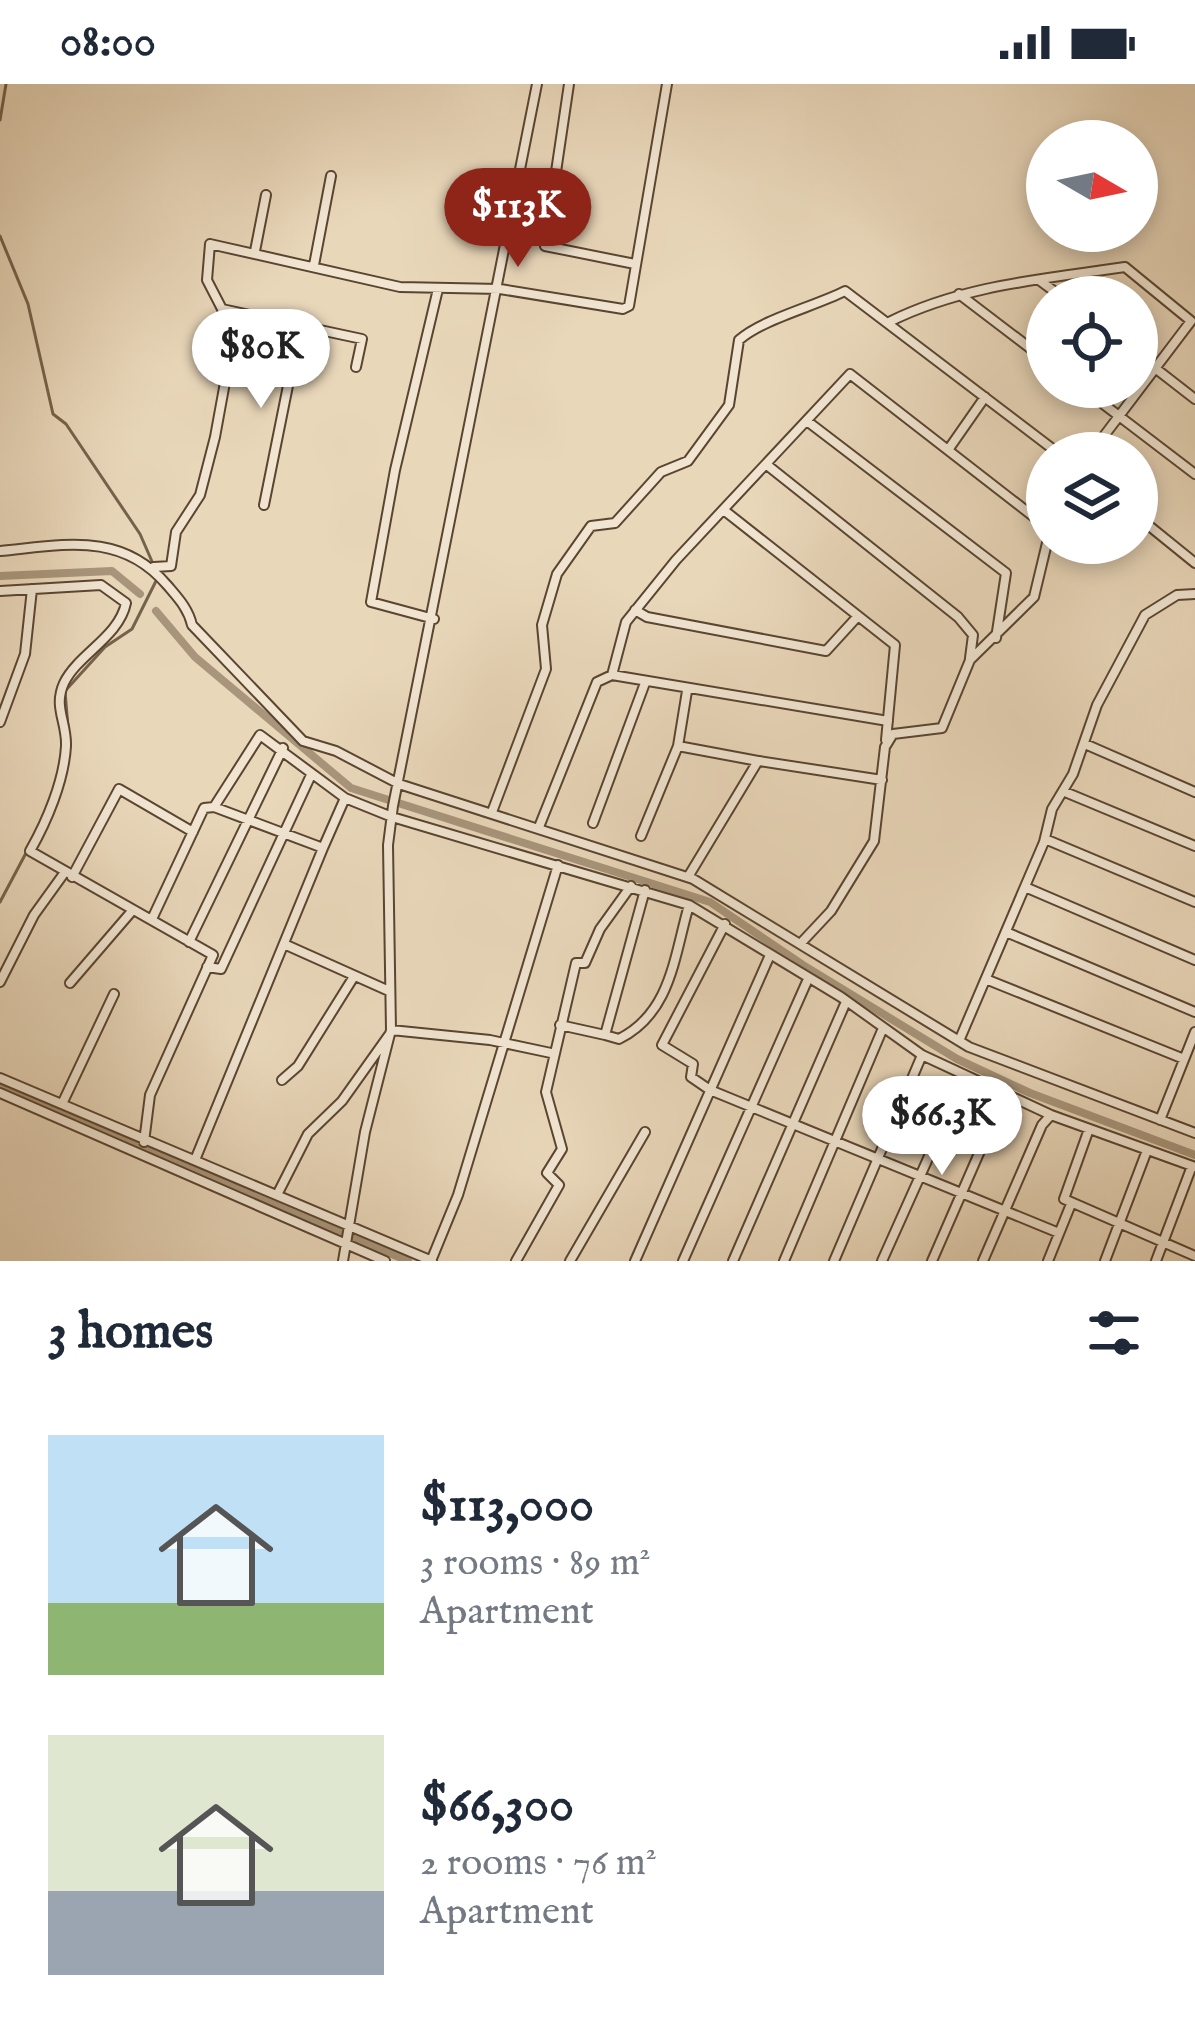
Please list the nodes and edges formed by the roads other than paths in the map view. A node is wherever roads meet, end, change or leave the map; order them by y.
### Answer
1 (537, 84) edge
2 (569, 84) edge
3 (667, 84) edge
4 (331, 176) dead end
5 (266, 195) dead end
6 (255, 251) junction
7 (635, 264) junction
8 (314, 265) junction
9 (1065, 276) edge
10 (1137, 276) edge
11 (1026, 282) edge
12 (438, 289) junction
13 (500, 289) junction
14 (1158, 292) edge
15 (959, 294) junction
16 (222, 309) junction
17 (1194, 319) edge
18 (889, 322) junction
19 (300, 326) junction
20 (1026, 345) edge
21 (1158, 364) edge
22 (356, 367) dead end
23 (1158, 370) edge
24 (986, 397) junction
25 (1195, 399) edge
26 (1109, 408) edge
27 (1125, 408) edge
28 (1119, 416) junction
29 (807, 421) junction
30 (1031, 432) edge
31 (1106, 432) edge
32 (948, 450) junction
33 (767, 465) junction
34 (1195, 474) edge
35 (264, 505) dead end
36 (725, 511) junction
37 (1026, 511) edge
38 (1158, 533) edge
39 (0, 551) edge
40 (1195, 563) edge
41 (1042, 564) edge
42 (153, 568) junction
43 (32, 589) junction
44 (0, 591) edge
45 (1195, 595) edge
46 (635, 610) junction
47 (858, 616) junction
48 (434, 619) junction
49 (995, 639) junction
50 (970, 659) junction
51 (612, 675) junction
52 (645, 683) junction
53 (687, 691) junction
54 (0, 722) edge
55 (888, 722) junction
56 (1085, 744) junction
57 (679, 746) junction
58 (283, 748) junction
59 (885, 748) junction
60 (758, 761) junction
61 (311, 775) junction
62 (882, 780) junction
63 (398, 788) junction
64 (1065, 792) junction
65 (1195, 792) edge
66 (345, 798) junction
67 (214, 808) junction
68 (492, 812) junction
69 (392, 817) junction
70 (246, 822) junction
71 (593, 824) dead end
72 (539, 827) junction
73 (193, 832) junction
74 (284, 834) junction
75 (641, 836) dead end
76 (1045, 839) junction
77 (1195, 846) edge
78 (323, 848) junction
79 (558, 865) junction
80 (69, 875) junction
81 (688, 878) junction
82 (631, 886) junction
83 (1025, 887) junction
84 (645, 890) junction
85 (1195, 902) edge
86 (689, 905) junction
87 (132, 911) junction
88 (760, 917) junction
89 (152, 919) junction
90 (725, 923) junction
91 (1006, 932) junction
92 (745, 935) junction
93 (189, 942) junction
94 (801, 943) junction
95 (284, 944) junction
96 (770, 955) junction
97 (1195, 960) edge
98 (207, 967) junction
99 (353, 978) junction
100 (808, 979) junction
101 (988, 980) junction
102 (0, 982) edge
103 (70, 982) dead end
104 (389, 991) junction
105 (114, 994) dead end
106 (845, 1004) junction
107 (1195, 1012) edge
108 (559, 1025) junction
109 (883, 1028) junction
110 (391, 1032) junction
111 (1195, 1032) edge
112 (605, 1035) junction
113 (959, 1041) junction
114 (502, 1044) junction
115 (551, 1053) junction
116 (922, 1055) junction
117 (1184, 1059) junction
118 (965, 1076) junction
119 (0, 1078) edge
120 (282, 1080) dead end
121 (710, 1090) junction
122 (0, 1093) edge
123 (1004, 1096) junction
124 (62, 1104) junction
125 (751, 1104) junction
126 (1051, 1115) junction
127 (1160, 1120) junction
128 (792, 1124) junction
129 (1089, 1129) junction
130 (645, 1132) dead end
131 (1195, 1133) edge
132 (834, 1141) junction
133 (144, 1142) junction
134 (1146, 1153) junction
135 (878, 1158) junction
136 (194, 1160) junction
137 (1193, 1167) edge
138 (920, 1175) junction
139 (961, 1192) junction
140 (277, 1194) junction
141 (1071, 1204) junction
142 (1005, 1211) junction
143 (1119, 1224) junction
144 (353, 1226) junction
145 (1059, 1233) junction
146 (348, 1243) junction
147 (1164, 1243) junction
148 (1195, 1256) edge
149 (344, 1261) edge
150 (385, 1261) edge
151 (431, 1261) edge
152 (516, 1261) edge
153 (570, 1261) edge
154 (635, 1261) edge
155 (683, 1261) edge
156 (733, 1261) edge
157 (784, 1261) edge
158 (834, 1261) edge
159 (882, 1261) edge
160 (932, 1261) edge
161 (983, 1261) edge
162 (1048, 1261) edge
163 (1105, 1261) edge
164 (1156, 1261) edge

1 - 13 street
2 - 7 street
3 - 7 street
4 - 8 street
5 - 6 street
6 - 8 street
6 - 16 street
7 - 13 street
8 - 12 street
9 - 10 street
11 - 15 street
12 - 13 street
12 - 48 street
13 - 48 street
14 - 17 street
15 - 18 street
15 - 20 street
16 - 19 street
16 - 42 street
17 - 21 street
18 - 24 street
18 - 68 street
19 - 22 street
19 - 35 street
23 - 25 street
24 - 30 street
24 - 32 street
26 - 28 street
27 - 28 street
28 - 31 street
28 - 34 street
29 - 32 street
29 - 33 street
29 - 49 street
32 - 37 street
33 - 36 street
33 - 50 street
36 - 46 street
36 - 47 street
38 - 40 street
39 - 42 street
41 - 49 street
42 - 63 street
43 - 44 street
43 - 54 street
43 - 80 street
45 - 56 street
46 - 47 street
46 - 51 street
47 - 55 street
48 - 63 street
49 - 50 street
50 - 59 street
51 - 52 street
51 - 72 street
52 - 53 street
52 - 71 street
53 - 55 street
53 - 57 street
55 - 59 street
56 - 64 street
56 - 65 street
57 - 60 street
57 - 75 street
58 - 61 street
58 - 67 street
58 - 70 street
59 - 62 street
60 - 62 street
60 - 81 street
61 - 66 street
61 - 74 street
62 - 94 street
63 - 68 street
63 - 69 street
64 - 76 street
64 - 77 street
66 - 69 street
66 - 78 street
67 - 70 street
67 - 73 street
68 - 72 street
69 - 79 street
69 - 104 street
70 - 74 street
70 - 93 street
72 - 81 street
73 - 80 street
73 - 89 street
74 - 78 street
74 - 98 street
76 - 83 street
76 - 85 street
78 - 95 street
79 - 82 street
79 - 114 street
80 - 87 street
80 - 102 street
81 - 88 street
82 - 84 street
82 - 108 street
83 - 91 street
83 - 97 street
84 - 86 street
84 - 112 street
86 - 90 street
86 - 112 street
87 - 89 street
87 - 103 street
88 - 92 street
88 - 94 street
89 - 93 street
90 - 92 street
90 - 121 street
91 - 101 street
91 - 107 street
92 - 96 street
93 - 98 street
94 - 113 street
95 - 99 street
95 - 136 street
96 - 100 street
96 - 121 street
98 - 133 street
99 - 104 street
99 - 120 street
100 - 106 street
100 - 125 street
101 - 113 street
101 - 117 street
104 - 110 street
105 - 124 street
106 - 109 street
106 - 128 street
108 - 112 street
108 - 115 street
109 - 116 street
109 - 132 street
110 - 114 street
110 - 140 street
110 - 144 street
111 - 117 street
113 - 127 street
114 - 115 street
114 - 151 street
115 - 152 street
116 - 118 street
116 - 135 street
117 - 127 street
118 - 123 street
118 - 138 street
119 - 124 street
121 - 125 street
121 - 154 street
122 - 146 street
123 - 126 street
123 - 139 street
124 - 133 street
125 - 128 street
125 - 155 street
126 - 129 street
126 - 142 street
127 - 131 street
128 - 132 street
128 - 156 street
129 - 134 street
129 - 141 street
130 - 153 street
132 - 135 street
132 - 157 street
133 - 136 street
134 - 137 street
134 - 143 street
135 - 138 street
135 - 158 street
136 - 140 street
137 - 147 street
138 - 139 street
138 - 159 street
139 - 142 street
139 - 160 street
140 - 144 street
141 - 143 street
141 - 145 street
142 - 145 street
142 - 161 street
143 - 147 street
143 - 163 street
144 - 146 street
144 - 151 street
145 - 162 street
146 - 149 street
146 - 150 street
147 - 148 street
147 - 164 street

